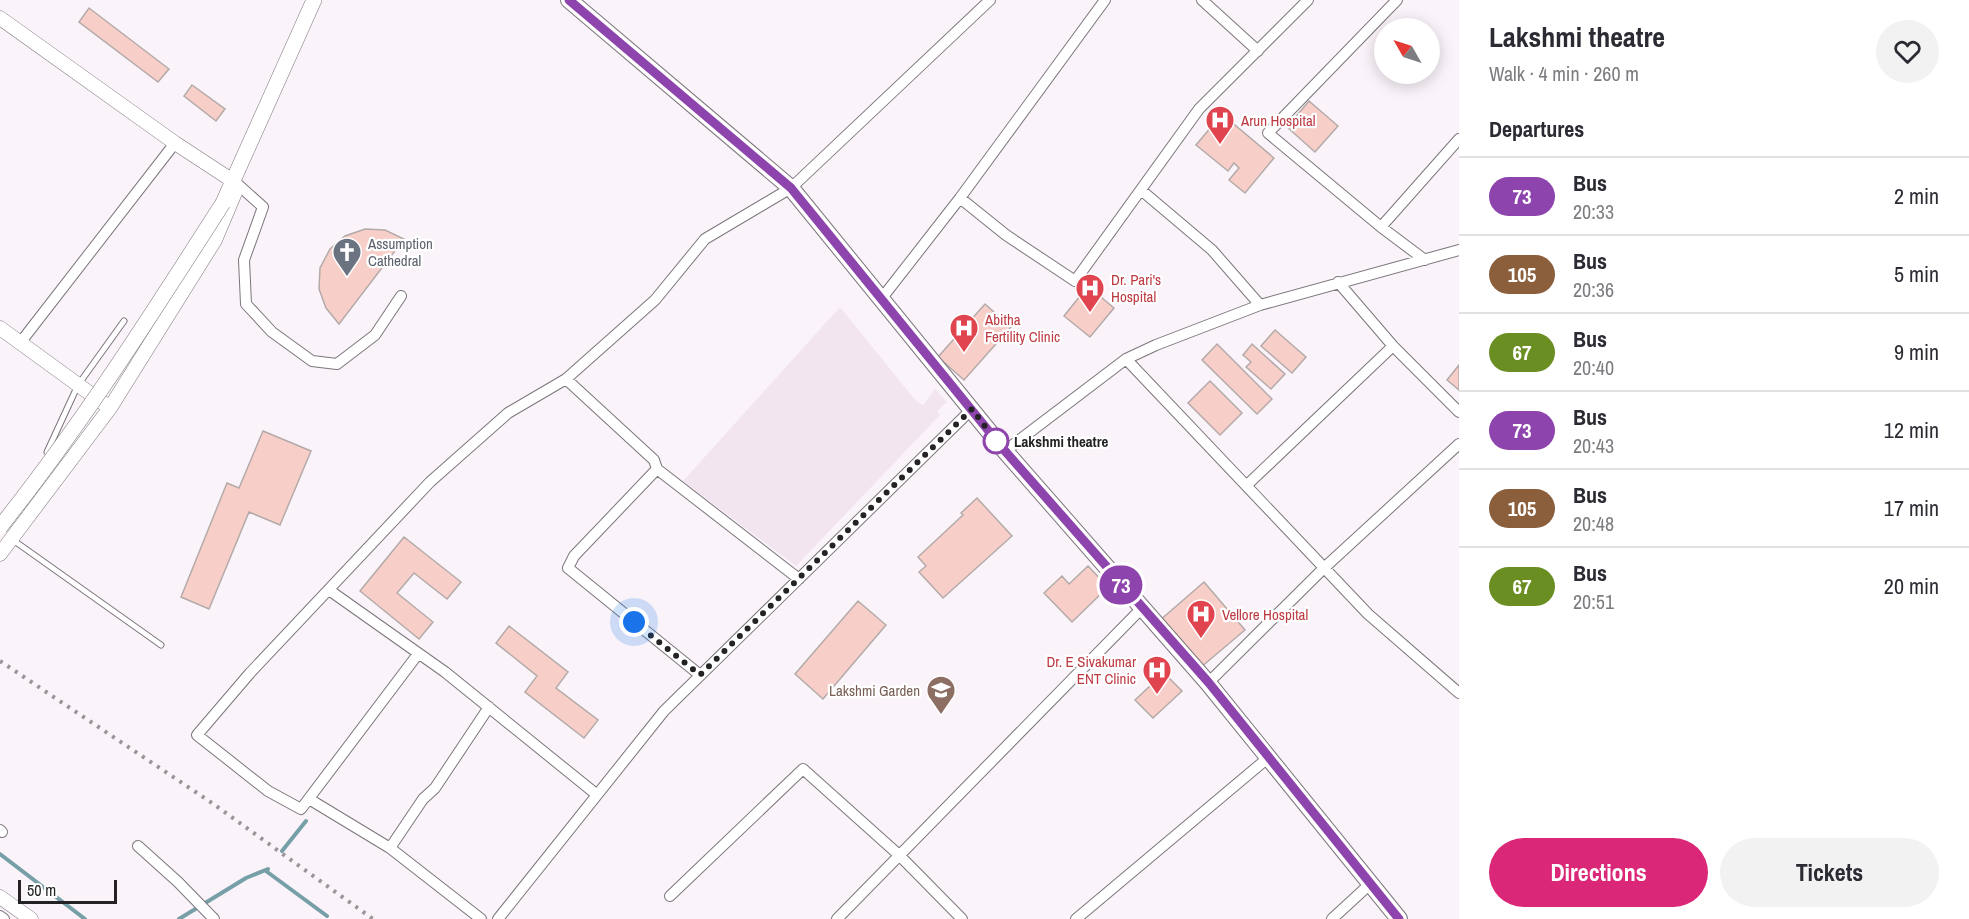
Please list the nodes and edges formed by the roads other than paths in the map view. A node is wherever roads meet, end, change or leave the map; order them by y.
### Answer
1 (314, 0) edge
2 (569, 0) edge
3 (990, 0) edge
4 (1105, 0) edge
5 (1202, 0) edge
6 (1308, 0) edge
7 (1397, 0) edge
8 (0, 18) edge
9 (1258, 51) junction
10 (1459, 139) edge
11 (175, 143) junction
12 (233, 181) junction
13 (791, 188) junction
14 (1141, 190) junction
15 (960, 198) junction
16 (1381, 227) junction
17 (1459, 250) edge
18 (1425, 260) junction
19 (1338, 282) junction
20 (401, 296) dead end
21 (882, 298) junction
22 (1260, 305) junction
23 (124, 321) dead end
24 (0, 328) edge
25 (20, 343) junction
26 (1393, 346) junction
27 (1126, 359) junction
28 (566, 380) junction
29 (78, 385) junction
30 (110, 408) junction
31 (972, 409) junction
32 (1459, 411) edge
33 (1459, 444) edge
34 (1005, 451) junction
35 (47, 452) dead end
36 (657, 468) junction
37 (1247, 485) junction
38 (0, 526) edge
39 (11, 539) junction
40 (0, 554) edge
41 (1324, 568) junction
42 (799, 579) junction
43 (329, 590) junction
44 (1141, 609) junction
45 (161, 645) dead end
46 (418, 654) junction
47 (700, 675) junction
48 (1209, 683) junction
49 (1459, 693) edge
50 (489, 707) junction
51 (1269, 757) junction
52 (596, 794) junction
53 (309, 799) junction
54 (138, 846) dead end
55 (390, 848) junction
56 (899, 856) junction
57 (1370, 884) junction
58 (670, 896) dead end
59 (0, 897) edge
60 (0, 916) edge
61 (211, 918) edge
62 (4, 919) edge
63 (32, 919) edge
64 (481, 919) edge
65 (498, 919) edge
66 (837, 919) edge
67 (962, 919) edge
68 (1076, 919) edge
69 (1332, 919) edge
70 (1399, 919) edge

1 - 12 main road
2 - 13 main road
3 - 13 street
4 - 15 street
5 - 9 street
6 - 9 street
7 - 16 street
8 - 11 street
9 - 14 street
10 - 16 street
11 - 12 street
11 - 25 street
12 - 20 street
12 - 30 street
12 - 38 main road, bridge
13 - 21 main road
13 - 28 street
14 - 15 street
14 - 22 street
15 - 21 street
16 - 18 street
17 - 18 street
18 - 19 street
19 - 22 street
19 - 26 street
21 - 31 main road
22 - 27 street
23 - 29 lane
24 - 25 street
25 - 29 street
26 - 32 street
26 - 37 street
27 - 34 street
27 - 37 street
28 - 36 street
28 - 43 street
29 - 30 street
29 - 35 lane
30 - 39 street
31 - 34 main road
31 - 42 street
33 - 41 street
34 - 44 main road
36 - 42 street
36 - 47 street
37 - 41 street
39 - 40 street
39 - 45 lane
41 - 48 street
41 - 49 street
42 - 47 street
43 - 46 street
43 - 53 street
44 - 48 main road
44 - 56 street
46 - 50 street
46 - 53 street
47 - 52 street
48 - 51 main road
50 - 52 street
50 - 55 street
51 - 57 main road
51 - 68 street
52 - 65 street
53 - 55 street
54 - 61 street
55 - 64 street
56 - 58 street
56 - 66 street
56 - 67 street
57 - 69 street
57 - 70 main road
59 - 63 street
60 - 62 street

